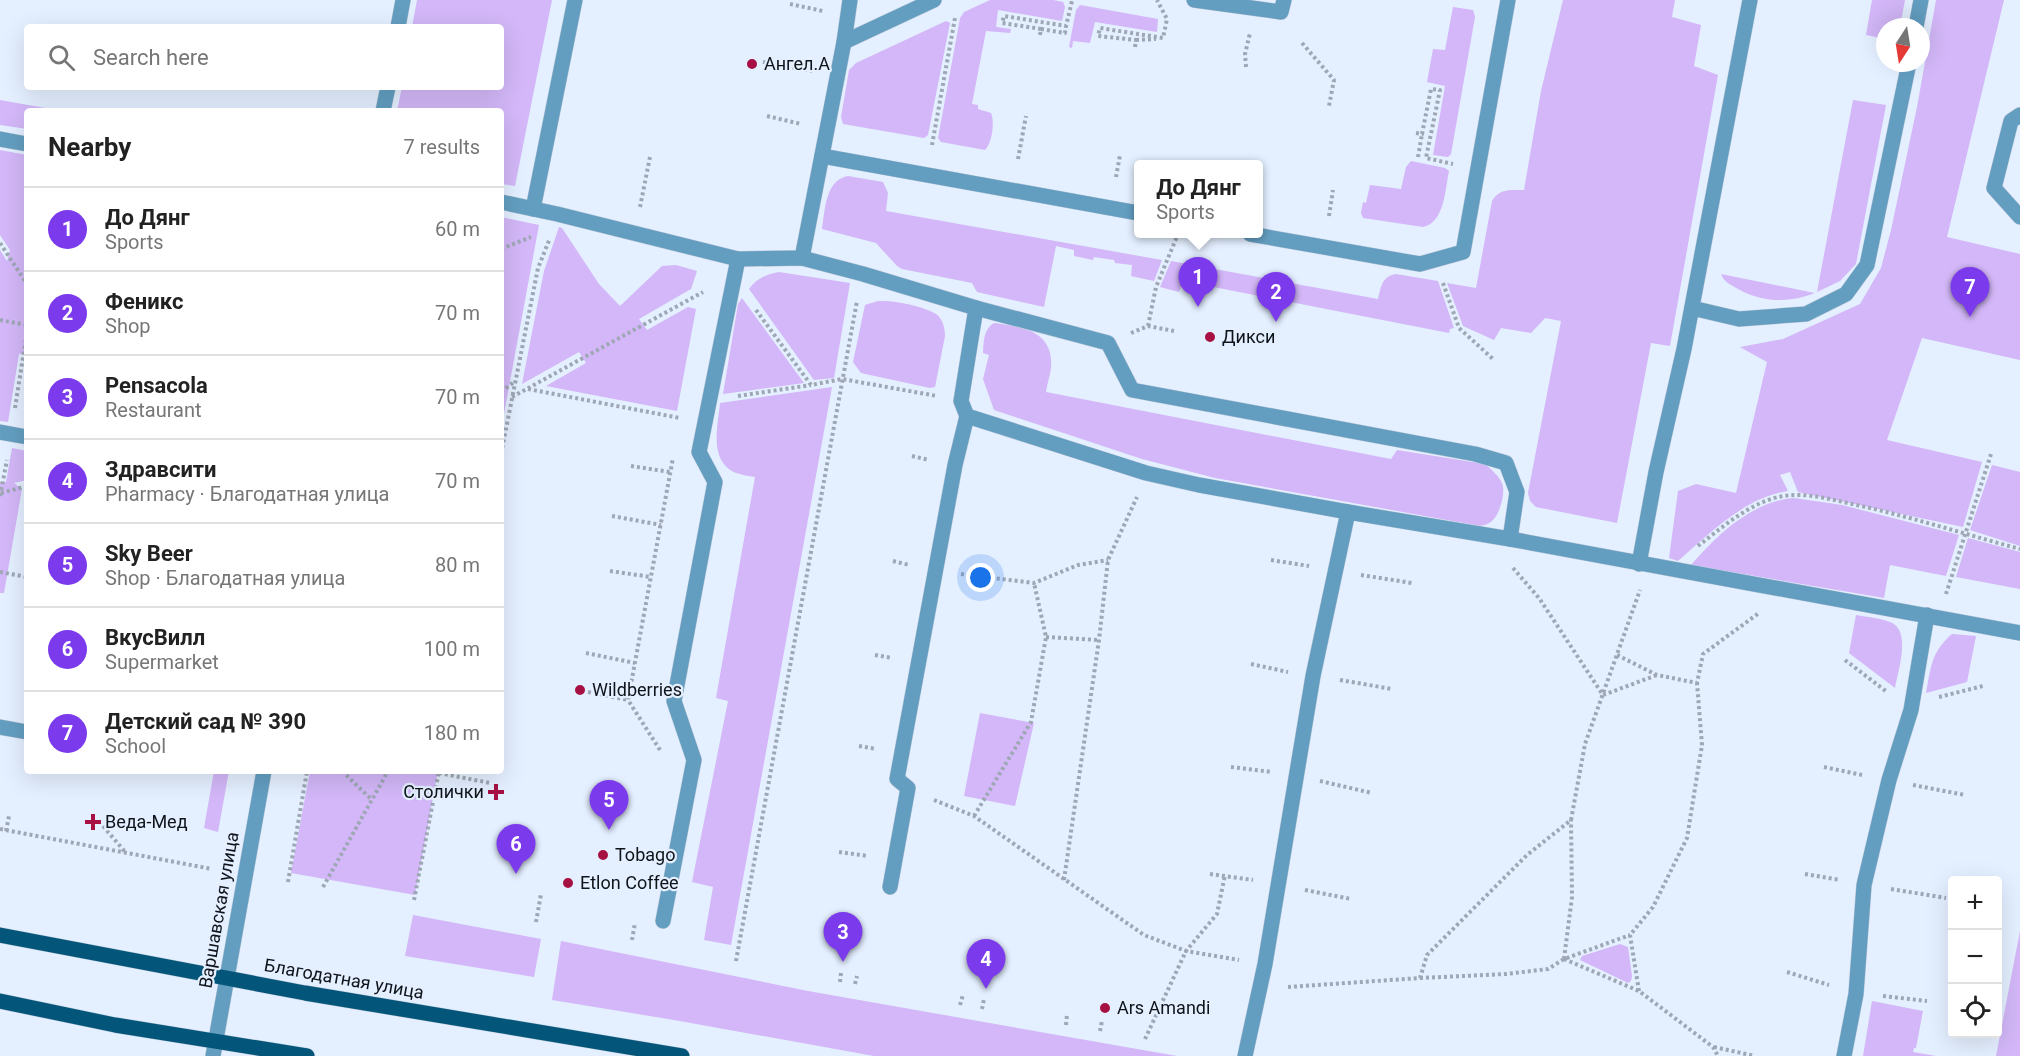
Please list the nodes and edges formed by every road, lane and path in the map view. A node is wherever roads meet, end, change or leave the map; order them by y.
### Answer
1 (403, 0) edge
2 (574, 0) edge
3 (850, 0) edge
4 (934, 0) edge
5 (1157, 0) edge
6 (1194, 0) edge
7 (1284, 0) edge
8 (1508, 0) edge
9 (1750, 0) edge
10 (1921, 0) edge
11 (1072, 1) edge
12 (790, 4) dead end
13 (824, 11) dead end
14 (957, 12) dead end
15 (1918, 18) edge
16 (399, 24) edge
17 (1066, 26) junction
18 (1250, 32) dead end
19 (1163, 38) junction
20 (1136, 40) junction
21 (844, 42) junction
22 (1302, 43) dead end
23 (1135, 47) dead end
24 (763, 62) dead end
25 (1246, 67) dead end
26 (813, 71) dead end
27 (1907, 72) edge
28 (387, 90) edge
29 (1329, 106) dead end
30 (384, 108) edge
31 (767, 116) dead end
32 (1026, 116) dead end
33 (2020, 116) edge
34 (828, 128) junction
35 (1416, 133) dead end
36 (1422, 134) junction
37 (0, 140) edge
38 (24, 144) edge
39 (932, 145) dead end
40 (1120, 155) dead end
41 (822, 156) junction
42 (650, 157) dead end
43 (1418, 157) dead end
44 (1018, 159) dead end
45 (1453, 164) dead end
46 (1116, 177) dead end
47 (1333, 190) dead end
48 (504, 203) edge
49 (533, 208) junction
50 (640, 209) dead end
51 (1134, 212) edge
52 (1329, 216) dead end
53 (2020, 217) edge
54 (555, 220) junction
55 (1263, 236) edge
56 (1176, 238) edge
57 (0, 243) edge
58 (504, 247) edge
59 (710, 251) junction
60 (802, 258) junction
61 (738, 259) junction
62 (1433, 261) junction
63 (863, 274) junction
64 (24, 279) edge
65 (704, 292) junction
66 (702, 303) dead end
67 (752, 305) dead end
68 (975, 308) junction
69 (1692, 308) junction
70 (0, 320) edge
71 (24, 324) edge
72 (1148, 326) junction
73 (1174, 332) dead end
74 (1108, 343) junction
75 (1493, 359) dead end
76 (842, 379) junction
77 (515, 382) junction
78 (811, 385) junction
79 (527, 389) junction
80 (504, 390) edge
81 (512, 397) junction
82 (709, 400) junction
83 (961, 401) junction
84 (968, 416) junction
85 (678, 429) dead end
86 (0, 432) edge
87 (24, 436) edge
88 (504, 438) edge
89 (674, 450) dead end
90 (1990, 454) dead end
91 (631, 466) dead end
92 (670, 472) junction
93 (24, 487) edge
94 (1141, 489) dead end
95 (0, 494) edge
96 (1348, 512) junction
97 (612, 516) dead end
98 (661, 525) junction
99 (1965, 534) junction
100 (1486, 535) junction
101 (1510, 539) junction
102 (2020, 549) edge
103 (1108, 560) junction
104 (1644, 565) junction
105 (1672, 570) junction
106 (610, 571) dead end
107 (0, 572) edge
108 (954, 573) dead end
109 (24, 576) edge
110 (651, 578) junction
111 (1034, 583) junction
112 (1788, 591) junction
113 (1933, 616) junction
114 (2020, 633) edge
115 (1046, 637) junction
116 (1100, 640) junction
117 (586, 653) dead end
118 (1617, 655) junction
119 (635, 663) junction
120 (1657, 675) junction
121 (1697, 683) junction
122 (588, 692) dead end
123 (1603, 695) junction
124 (628, 700) junction
125 (0, 727) edge
126 (24, 731) edge
127 (662, 753) dead end
128 (263, 774) edge
129 (306, 774) edge
130 (345, 774) edge
131 (386, 774) edge
132 (439, 774) edge
133 (448, 774) edge
134 (490, 783) dead end
135 (932, 799) dead end
136 (372, 800) junction
137 (9, 816) dead end
138 (974, 816) junction
139 (1571, 820) junction
140 (103, 826) dead end
141 (0, 830) edge
142 (6, 831) junction
143 (126, 853) junction
144 (212, 869) dead end
145 (1225, 875) dead end
146 (1064, 880) junction
147 (288, 882) dead end
148 (323, 887) dead end
149 (890, 887) dead end
150 (541, 894) dead end
151 (414, 900) dead end
152 (636, 917) dead end
153 (663, 921) dead end
154 (536, 922) dead end
155 (0, 935) edge
156 (1630, 935) junction
157 (632, 940) dead end
158 (1186, 951) junction
159 (1564, 959) junction
160 (736, 961) dead end
161 (1250, 962) dead end
162 (841, 973) dead end
163 (856, 976) dead end
164 (227, 978) junction
165 (1420, 978) junction
166 (840, 982) dead end
167 (855, 984) dead end
168 (1260, 989) junction
169 (1639, 991) junction
170 (963, 995) dead end
171 (984, 999) dead end
172 (0, 1001) edge
173 (960, 1005) dead end
174 (982, 1009) dead end
175 (1067, 1014) dead end
176 (1102, 1021) dead end
177 (1066, 1025) dead end
178 (1100, 1031) dead end
179 (1145, 1039) dead end
180 (1713, 1047) junction
181 (214, 1048) edge
182 (307, 1056) edge
183 (682, 1056) edge
184 (1245, 1056) edge
185 (1718, 1056) edge
186 (1755, 1056) edge
187 (1844, 1056) edge

1 - 16 street
2 - 49 street
3 - 21 street
4 - 21 street
5 - 19 path
6 - 7 street
8 - 62 street
9 - 69 street
10 - 15 street
11 - 17 path
12 - 13 path
14 - 39 path
17 - 17 path
18 - 25 path
19 - 20 path
19 - 20 path
20 - 23 path
21 - 34 street
22 - 29 path
24 - 26 path
27 - 69 street
28 - 30 street
31 - 34 path
32 - 44 path
33 - 53 street
34 - 41 street
35 - 36 path
36 - 43 path
36 - 45 path
37 - 38 street
40 - 46 path
41 - 51 street
41 - 60 street
42 - 50 path
47 - 52 path
48 - 49 street
49 - 54 street
54 - 58 path
54 - 59 street
54 - 77 path
55 - 62 street
56 - 72 path
57 - 64 path
59 - 61 street
59 - 65 path
60 - 61 street
60 - 63 street
61 - 82 street
62 - 75 path
63 - 68 street
63 - 76 path
65 - 66 path
65 - 79 path
67 - 78 path
68 - 74 street
68 - 83 street
69 - 104 street
70 - 71 path
72 - 73 path
72 - 74 path
74 - 101 street
76 - 78 path
76 - 83 path
76 - 160 path
77 - 80 path
77 - 81 path
78 - 82 path
79 - 81 path
79 - 85 path
81 - 88 path
82 - 153 street
83 - 84 street
84 - 96 street
84 - 149 street
86 - 87 street
89 - 92 path
90 - 99 path
91 - 92 path
92 - 98 path
93 - 95 path
94 - 103 path
96 - 100 street
96 - 168 street
97 - 98 path
98 - 110 path
99 - 102 path
99 - 105 path
99 - 113 path
100 - 101 street
100 - 123 path
101 - 104 street
103 - 111 path
103 - 116 path
104 - 105 street
104 - 118 path
105 - 112 street
106 - 110 path
107 - 109 path
108 - 111 path
110 - 119 path
111 - 115 path
112 - 113 street
112 - 121 path
113 - 114 street
113 - 187 street
115 - 116 path
115 - 138 path
116 - 146 path
117 - 119 path
118 - 120 path
118 - 123 path
119 - 124 path
120 - 121 path
120 - 123 path
121 - 156 path
122 - 124 path
123 - 139 path
124 - 127 path
125 - 126 street
128 - 164 street, Варшавская улица
129 - 147 path
130 - 136 path
131 - 136 path
132 - 151 path
133 - 134 path
135 - 138 path
136 - 148 path
137 - 142 path
138 - 146 path
139 - 159 path
139 - 165 path
140 - 143 path
141 - 142 path
142 - 143 path
143 - 144 path
145 - 158 path
146 - 158 path
150 - 154 path
152 - 157 path
155 - 164 main road, Благодатная улица
156 - 159 path
156 - 169 path
158 - 161 path
158 - 179 path
159 - 165 path
159 - 169 path
162 - 166 path
163 - 167 path
164 - 181 street, Варшавская улица
164 - 183 main road, Благодатная улица
165 - 168 path
168 - 184 street
169 - 180 path
170 - 173 path
171 - 174 path
172 - 181 main road
175 - 177 path
176 - 178 path
180 - 185 path
180 - 186 path
181 - 182 main road

